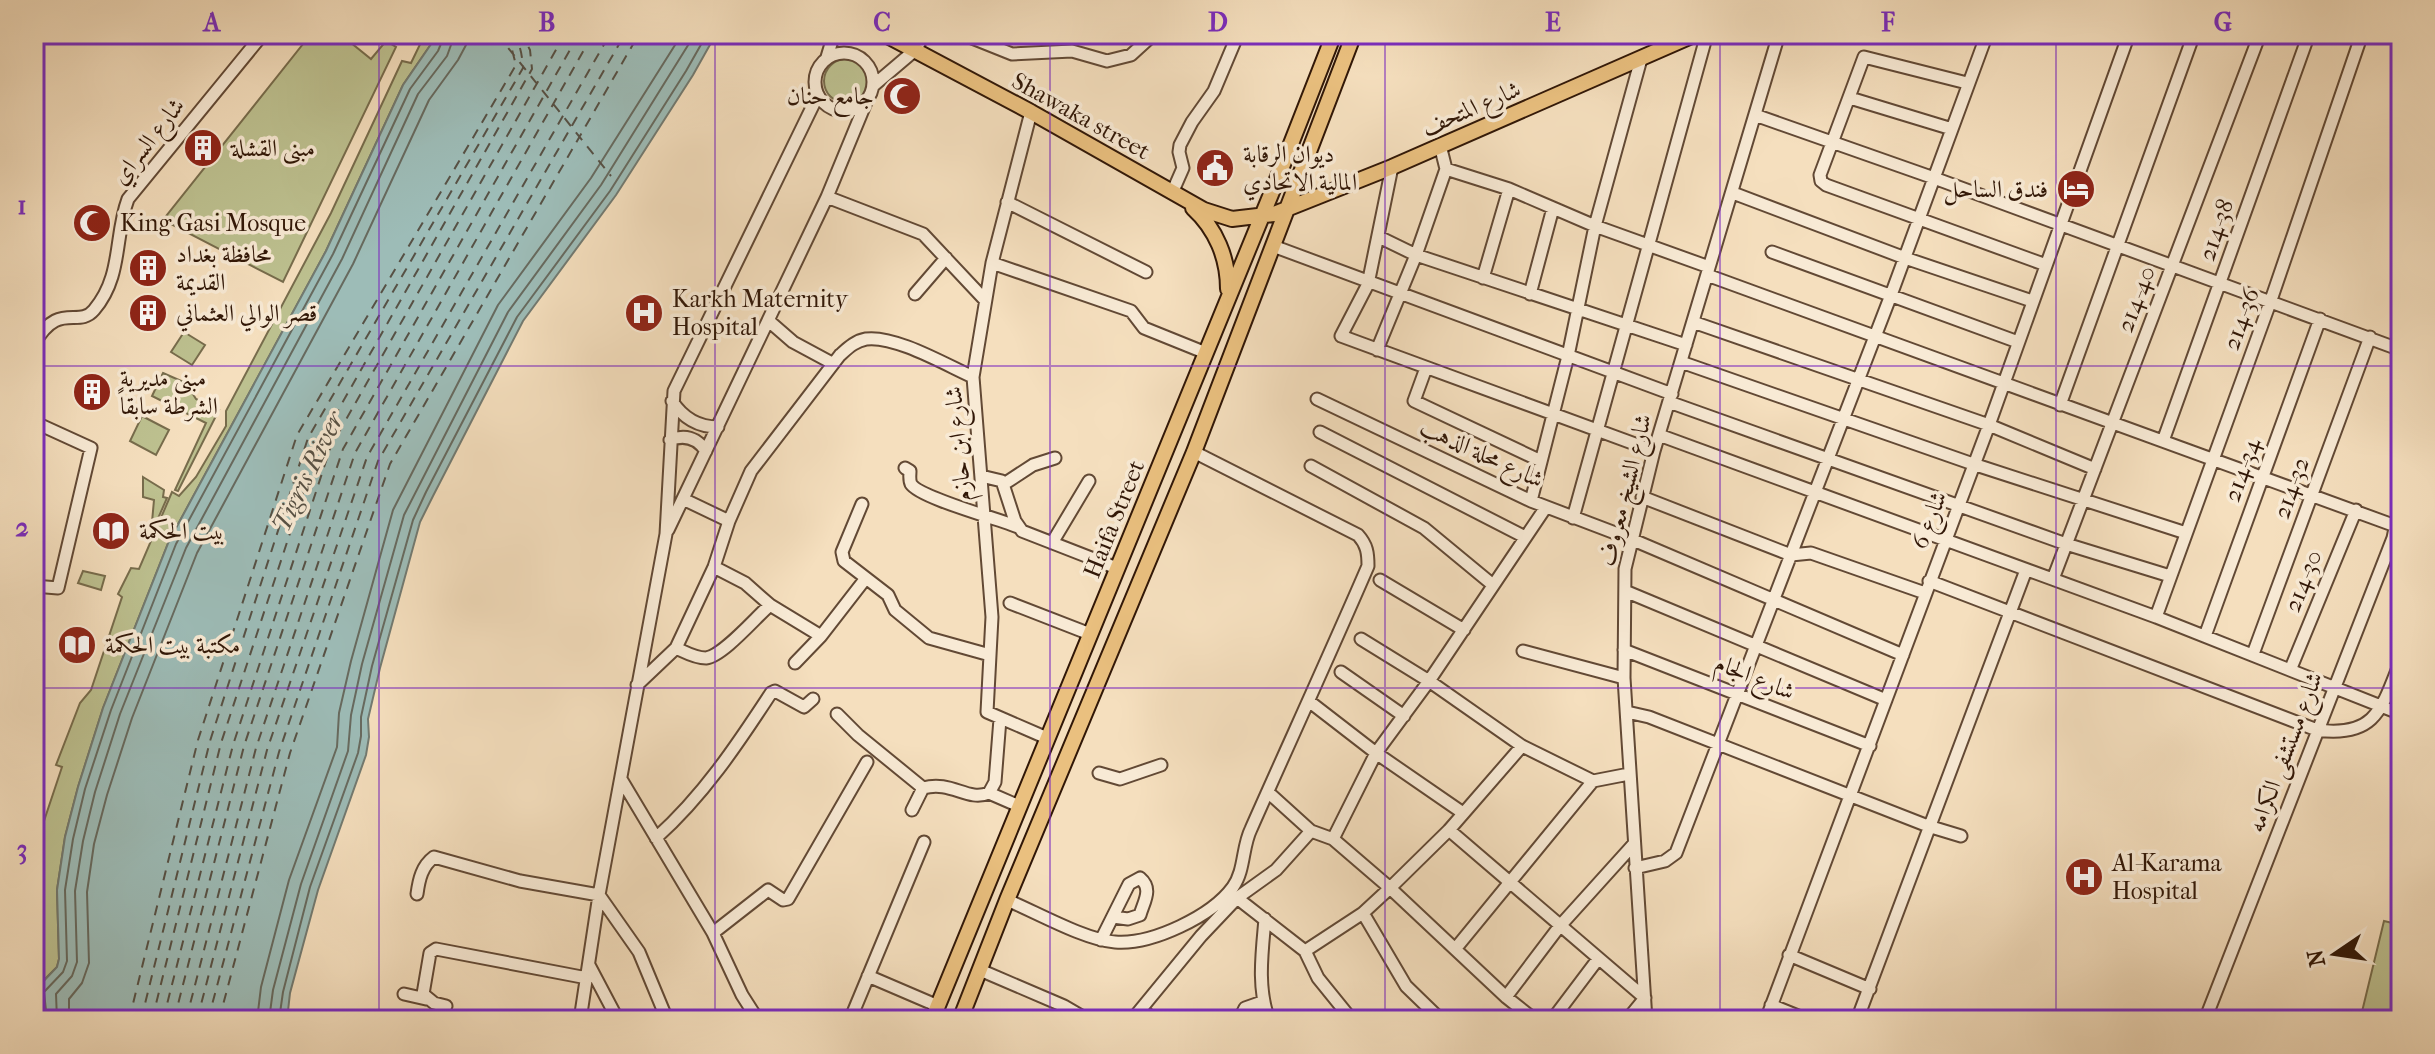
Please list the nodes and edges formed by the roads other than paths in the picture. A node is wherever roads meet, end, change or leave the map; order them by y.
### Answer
1 (263, 34) edge
2 (834, 34) edge
3 (884, 34) edge
4 (925, 34) edge
5 (962, 34) edge
6 (1154, 34) edge
7 (1238, 34) edge
8 (1334, 34) edge
9 (1354, 34) edge
10 (1696, 34) edge
11 (1707, 34) edge
12 (1779, 34) edge
13 (1987, 34) edge
14 (2129, 34) edge
15 (2194, 34) edge
16 (2260, 34) edge
17 (2309, 34) edge
18 (2362, 34) edge
19 (986, 39) edge
20 (914, 51) junction
21 (827, 57) junction
22 (1641, 59) junction
23 (1967, 83) junction
24 (874, 85) junction
25 (818, 95) junction
26 (1850, 98) junction
27 (867, 100) junction
28 (1031, 112) junction
29 (1755, 115) junction
30 (1952, 129) junction
31 (1833, 142) junction
32 (1440, 145) junction
33 (1392, 167) junction
34 (1446, 169) junction
35 (1934, 178) junction
36 (1276, 182) junction
37 (1509, 189) junction
38 (1733, 193) junction
39 (1178, 196) junction
40 (827, 197) junction
41 (1007, 202) junction
42 (1553, 208) junction
43 (1286, 209) junction
44 (1919, 217) junction
45 (1259, 222) junction
46 (2062, 224) junction
47 (1595, 226) junction
48 (1379, 237) junction
49 (1275, 240) junction
50 (1648, 245) junction
51 (2118, 245) junction
52 (1772, 252) dead end
53 (1416, 255) junction
54 (946, 258) junction
55 (1905, 258) junction
56 (992, 263) junction
57 (2046, 265) junction
58 (2172, 266) junction
59 (1708, 271) junction
60 (1146, 272) dead end
61 (1483, 278) junction
62 (2221, 282) junction
63 (1368, 284) junction
64 (1399, 293) junction
65 (915, 294) dead end
66 (1530, 294) junction
67 (1891, 295) junction
68 (1228, 298) junction
69 (985, 300) junction
70 (2271, 300) junction
71 (2032, 301) junction
72 (1576, 309) junction
73 (2320, 319) junction
74 (770, 322) junction
75 (1693, 322) junction
76 (1626, 326) junction
77 (1875, 337) junction
78 (2370, 337) junction
79 (2018, 342) junction
80 (34, 343) edge
81 (1686, 345) junction
82 (1377, 350) junction
83 (2401, 350) edge
84 (1206, 353) junction
85 (1568, 356) junction
86 (1681, 362) junction
87 (832, 363) junction
88 (1426, 368) junction
89 (1614, 373) junction
90 (973, 377) junction
91 (1858, 380) junction
92 (2004, 385) junction
93 (1670, 398) junction
94 (1317, 399) dead end
95 (672, 401) junction
96 (2060, 405) junction
97 (1552, 415) junction
98 (1843, 417) junction
99 (34, 422) edge
100 (2112, 423) junction
101 (1989, 425) junction
102 (718, 427) junction
103 (1597, 431) junction
104 (1320, 432) dead end
105 (1659, 435) junction
106 (670, 440) junction
107 (2163, 441) junction
108 (706, 451) junction
109 (1654, 451) junction
110 (1194, 452) junction
111 (1055, 458) dead end
112 (1827, 458) junction
113 (2214, 458) junction
114 (1541, 461) junction
115 (1973, 464) junction
116 (1311, 466) dead end
117 (905, 468) dead end
118 (2095, 469) junction
119 (981, 476) junction
120 (2263, 476) junction
121 (1089, 481) dead end
122 (1004, 484) junction
123 (1813, 492) junction
124 (2312, 494) junction
125 (1642, 497) junction
126 (683, 499) junction
127 (2401, 499) edge
128 (1531, 501) junction
129 (2083, 501) junction
130 (862, 504) dead end
131 (1959, 506) junction
132 (1546, 507) junction
133 (2356, 510) junction
134 (985, 514) junction
135 (1573, 518) junction
136 (729, 521) junction
137 (1018, 527) junction
138 (2399, 527) edge
139 (2186, 533) junction
140 (666, 534) junction
141 (1525, 537) junction
142 (1631, 539) junction
143 (1945, 541) junction
144 (1052, 543) junction
145 (2066, 544) junction
146 (1791, 555) junction
147 (714, 567) junction
148 (1117, 568) junction
149 (2026, 570) junction
150 (2170, 576) junction
151 (866, 578) junction
152 (2053, 579) junction
153 (1380, 580) dead end
154 (1929, 581) junction
155 (1493, 585) junction
156 (34, 586) edge
157 (1625, 591) junction
158 (1925, 593) junction
159 (1774, 599) junction
160 (1010, 603) dead end
161 (770, 605) junction
162 (2009, 610) junction
163 (2156, 617) junction
164 (1464, 630) junction
165 (1090, 634) junction
166 (821, 636) junction
167 (2205, 636) junction
168 (1361, 639) dead end
169 (1756, 645) junction
170 (676, 648) junction
171 (1624, 650) junction
172 (1523, 651) dead end
173 (2253, 654) junction
174 (990, 655) junction
175 (1903, 655) junction
176 (2401, 660) edge
177 (795, 663) dead end
178 (2291, 668) junction
179 (1341, 672) dead end
180 (1624, 678) junction
181 (1429, 681) junction
182 (637, 685) junction
183 (2334, 688) junction
184 (1738, 693) junction
185 (813, 699) dead end
186 (1886, 700) junction
187 (1310, 702) junction
188 (2381, 706) junction
189 (1627, 712) junction
190 (837, 714) dead end
191 (2401, 714) edge
192 (1404, 716) junction
193 (1000, 719) junction
194 (2317, 730) junction
195 (1047, 738) junction
196 (1718, 743) junction
197 (1522, 746) junction
198 (1870, 746) junction
199 (1376, 753) junction
200 (867, 762) dead end
201 (1161, 765) dead end
202 (1099, 773) dead end
203 (1629, 774) junction
204 (621, 779) junction
205 (1593, 781) junction
206 (923, 788) junction
207 (989, 793) junction
208 (1269, 793) junction
209 (1851, 796) junction
210 (1019, 806) junction
211 (912, 810) dead end
212 (1463, 813) junction
213 (1928, 826) junction
214 (1449, 830) junction
215 (1311, 831) junction
216 (1961, 836) dead end
217 (656, 838) junction
218 (1333, 839) junction
219 (924, 842) dead end
220 (1633, 845) junction
221 (1635, 868) junction
222 (1508, 883) junction
223 (1390, 888) junction
224 (417, 894) dead end
225 (599, 895) junction
226 (1237, 898) junction
227 (1007, 900) junction
228 (1363, 913) junction
229 (1113, 917) dead end
230 (1265, 919) junction
231 (1559, 927) junction
232 (713, 933) junction
233 (1101, 940) junction
234 (1456, 948) junction
235 (1305, 951) junction
236 (1789, 955) junction
237 (1598, 959) junction
238 (980, 970) junction
239 (588, 972) junction
240 (868, 976) junction
241 (1870, 989) junction
242 (404, 994) dead end
243 (1506, 997) junction
244 (1645, 998) junction
245 (426, 999) junction
246 (1262, 1002) junction
247 (1771, 1005) junction
248 (446, 1006) dead end
249 (1143, 1010) junction
250 (935, 1013) edge
251 (665, 1019) edge
252 (580, 1020) edge
253 (618, 1020) edge
254 (693, 1020) edge
255 (703, 1020) edge
256 (758, 1020) edge
257 (850, 1020) edge
258 (960, 1020) edge
259 (1088, 1020) edge
260 (1132, 1020) edge
261 (1154, 1020) edge
262 (1239, 1020) edge
263 (1269, 1020) edge
264 (1352, 1020) edge
265 (1441, 1020) edge
266 (1535, 1020) edge
267 (1552, 1020) edge
268 (1627, 1020) edge
269 (1646, 1020) edge
270 (1766, 1020) edge
271 (1808, 1020) edge
272 (1857, 1020) edge
273 (2205, 1020) edge

1 - 80 street, شارع السراي
2 - 21 street
3 - 20 main road, Shawaka street
4 - 20 street
5 - 19 street
6 - 19 street
7 - 39 street
8 - 36 main road, Haifa Street
9 - 43 main road, Haifa Street
10 - 22 main road, شارع المتحف
11 - 50 street
12 - 29 street, شارع الشيخ معروف
13 - 23 street
14 - 46 street, شارع 6
15 - 51 street
16 - 58 street, 214-40
17 - 62 street, 214-38
18 - 70 street, 214-36
20 - 24 street
20 - 28 main road, Shawaka street
21 - 24 street
21 - 25 street
22 - 32 main road, شارع المتحف
22 - 47 street
23 - 26 street
23 - 30 street
24 - 27 street
25 - 27 street
25 - 95 street
26 - 30 street
26 - 31 street
27 - 40 street
28 - 39 main road, Shawaka street
28 - 41 street, شارع ابن حازم
29 - 31 street
29 - 38 street, شارع الشيخ معروف
30 - 35 street
31 - 35 street
31 - 44 street
32 - 33 main road, شارع المتحف
32 - 34 street
33 - 43 main road, شارع المتحف
33 - 48 street
34 - 37 street
34 - 53 street
35 - 44 street
35 - 46 street
36 - 43 main road
36 - 45 main road, Haifa Street
37 - 42 street
37 - 61 street
38 - 55 street
38 - 59 street, شارع الشيخ معروف
39 - 45 main road, Shawaka street
39 - 68 main road
40 - 54 street
40 - 74 street
41 - 56 street, شارع ابن حازم
41 - 60 street
42 - 47 street
42 - 66 street
43 - 45 main road, شارع المتحف
43 - 49 main road, Haifa Street
44 - 55 street
44 - 57 street
45 - 49 main road
45 - 68 main road, Haifa Street
46 - 51 street
46 - 57 street, شارع 6
47 - 50 street
47 - 72 street
48 - 53 street
48 - 63 street
49 - 63 street
49 - 110 main road, Haifa Street
50 - 59 street
50 - 76 street
51 - 58 street
51 - 96 street
52 - 67 street
53 - 61 street
53 - 64 street
54 - 65 street
54 - 69 street
55 - 67 street
55 - 71 street
56 - 69 street, شارع ابن حازم
56 - 84 street
57 - 71 street, شارع 6
58 - 62 street
58 - 100 street, 214-40
59 - 75 street, شارع الشيخ معروف
59 - 77 street
61 - 66 street
62 - 70 street
62 - 107 street, 214-38
63 - 64 street
63 - 82 street
64 - 82 street
64 - 85 street
66 - 72 street
67 - 77 street
67 - 79 street
68 - 84 main road, Haifa Street
69 - 90 street, شارع ابن حازم
70 - 73 street
70 - 113 street, 214-36
71 - 79 street, شارع 6
72 - 76 street
72 - 85 street
73 - 78 street
73 - 120 street, 214-34
74 - 87 street
74 - 102 street
75 - 81 street, شارع الشيخ معروف
75 - 91 street
76 - 81 street
76 - 89 street
77 - 91 street
77 - 92 street
78 - 83 street
78 - 124 street, 214-32
79 - 92 street, شارع 6
81 - 86 street, شارع الشيخ معروف
82 - 88 street
84 - 148 main road, Haifa Street
85 - 89 street
85 - 97 street
86 - 93 street, شارع الشيخ معروف
86 - 98 street
87 - 90 street
87 - 136 street
88 - 97 street
88 - 114 street
89 - 93 street
89 - 103 street
90 - 119 street, شارع ابن حازم
91 - 98 street
91 - 101 street
92 - 96 street
92 - 101 street, شارع 6
93 - 105 street, شارع الشيخ معروف
93 - 112 street
94 - 128 street, شارع محلة الذهب
95 - 102 street
95 - 106 street
96 - 100 street
97 - 103 street
97 - 114 street
98 - 112 street
98 - 115 street
99 - 156 street
100 - 107 street
100 - 118 street, 214-40
101 - 115 street, شارع 6
101 - 118 street
102 - 108 street
103 - 109 street
103 - 135 street
104 - 141 street
105 - 109 street, شارع الشيخ معروف
105 - 123 street
106 - 108 street
106 - 140 street
107 - 113 street
108 - 126 street
109 - 125 street, شارع الشيخ معروف
110 - 187 street
110 - 227 main road, Haifa Street
111 - 122 street
112 - 123 street
112 - 131 street
113 - 120 street
113 - 139 street, 214-36
114 - 128 street
115 - 129 street
115 - 131 street, شارع 6
116 - 155 street
117 - 134 street
118 - 129 street, 214-40
119 - 122 street
119 - 134 street, شارع ابن حازم
120 - 124 street
120 - 167 street, 214-34
121 - 144 street
122 - 137 street
123 - 143 street
123 - 146 street
124 - 133 street
124 - 173 street, 214-32
125 - 142 street, شارع الشيخ معروف
125 - 146 street
126 - 136 street
126 - 140 street
127 - 138 street, شارع مستشفى الكرامه
128 - 132 street, شارع محلة الذهب
129 - 139 street
129 - 145 street, 214-40
130 - 151 street
131 - 143 street, شارع 6
131 - 145 street
132 - 135 street, شارع محلة الذهب
132 - 141 street
133 - 138 street
133 - 178 street, 214-30
134 - 137 street
134 - 174 street, شارع ابن حازم
135 - 142 street, شارع محلة الذهب
136 - 147 street
137 - 144 street
138 - 183 street, شارع مستشفى الكرامه
139 - 150 street, 214-36
140 - 182 street
141 - 155 street
142 - 157 street, شارع الشيخ معروف
142 - 159 street, شارع محلة الذهب
143 - 149 street
143 - 154 street, شارع 6
144 - 148 street
145 - 150 street
145 - 152 street, 214-40
146 - 158 street
146 - 159 street
147 - 161 street
147 - 170 street
148 - 165 main road, Haifa Street
149 - 152 street
149 - 162 street
150 - 163 street, 214-36
151 - 166 street
151 - 174 street
152 - 163 street
153 - 164 street
154 - 158 street, شارع 6
154 - 162 street
155 - 164 street
157 - 169 street
157 - 171 street, شارع الشيخ معروف
158 - 175 street, شارع 6
159 - 169 street
159 - 175 street, شارع محلة الذهب
160 - 165 street
161 - 166 street
161 - 170 street
162 - 194 street
162 - 213 street
163 - 167 street
164 - 181 street
165 - 195 main road, Haifa Street
166 - 177 street
167 - 173 street
168 - 181 street
169 - 184 street
169 - 186 street
170 - 182 street
171 - 180 street, شارع الشيخ معروف
171 - 184 street, شارع الجام
172 - 180 street
173 - 178 street
174 - 193 street, شارع ابن حازم
175 - 186 street, شارع 6
176 - 188 street
178 - 183 street
179 - 192 street
180 - 189 street, شارع الشيخ معروف
181 - 192 street
181 - 197 street
182 - 204 street
183 - 188 street
183 - 194 street, شارع مستشفى الكرامه
184 - 196 street
184 - 198 street, شارع الجام
185 - 217 street
186 - 198 street, شارع 6
187 - 199 street
187 - 208 street
188 - 191 street
188 - 194 street
189 - 196 street
189 - 203 street, شارع الشيخ معروف
190 - 206 street
192 - 199 street
193 - 195 street
193 - 207 street
194 - 273 street, شارع مستشفى الكرامه
195 - 210 main road, Haifa Street
196 - 209 street
196 - 221 street
197 - 205 street
197 - 212 street
198 - 209 street, شارع 6
199 - 212 street
199 - 218 street
200 - 232 street
201 - 202 street
203 - 205 street
203 - 220 street, شارع الشيخ معروف
204 - 217 street
204 - 225 street
205 - 222 street
206 - 207 street
206 - 211 street
207 - 210 street
208 - 215 street
208 - 233 street
209 - 213 street
209 - 236 street, شارع 6
210 - 250 main road, Haifa Street
212 - 214 street
213 - 216 street
213 - 241 street
214 - 222 street
214 - 223 street
215 - 218 street
215 - 226 street
217 - 232 street
218 - 223 street
219 - 240 street
220 - 221 street, شارع الشيخ معروف
220 - 231 street
221 - 244 street, شارع الشيخ معروف
222 - 231 street
222 - 234 street
223 - 228 street
223 - 234 street
224 - 225 street
225 - 239 street
225 - 251 street
226 - 230 street
226 - 249 street
227 - 233 street
227 - 238 main road, Haifa Street
228 - 235 street
228 - 265 street
229 - 233 street
230 - 235 street
230 - 246 street
231 - 237 street
231 - 243 street
232 - 256 street
234 - 243 street
235 - 264 street
236 - 241 street
236 - 247 street, شارع 6
237 - 244 street
237 - 267 street
238 - 258 main road, Haifa Street
238 - 259 street
239 - 245 street
239 - 252 street
239 - 253 street
240 - 250 street
240 - 257 street
241 - 272 street
242 - 245 street
243 - 266 street
244 - 268 street
244 - 269 street, شارع الشيخ معروف
245 - 248 street
246 - 262 street
246 - 263 street
247 - 270 street, شارع 6
247 - 271 street
249 - 260 street
249 - 261 street
254 - 255 street

